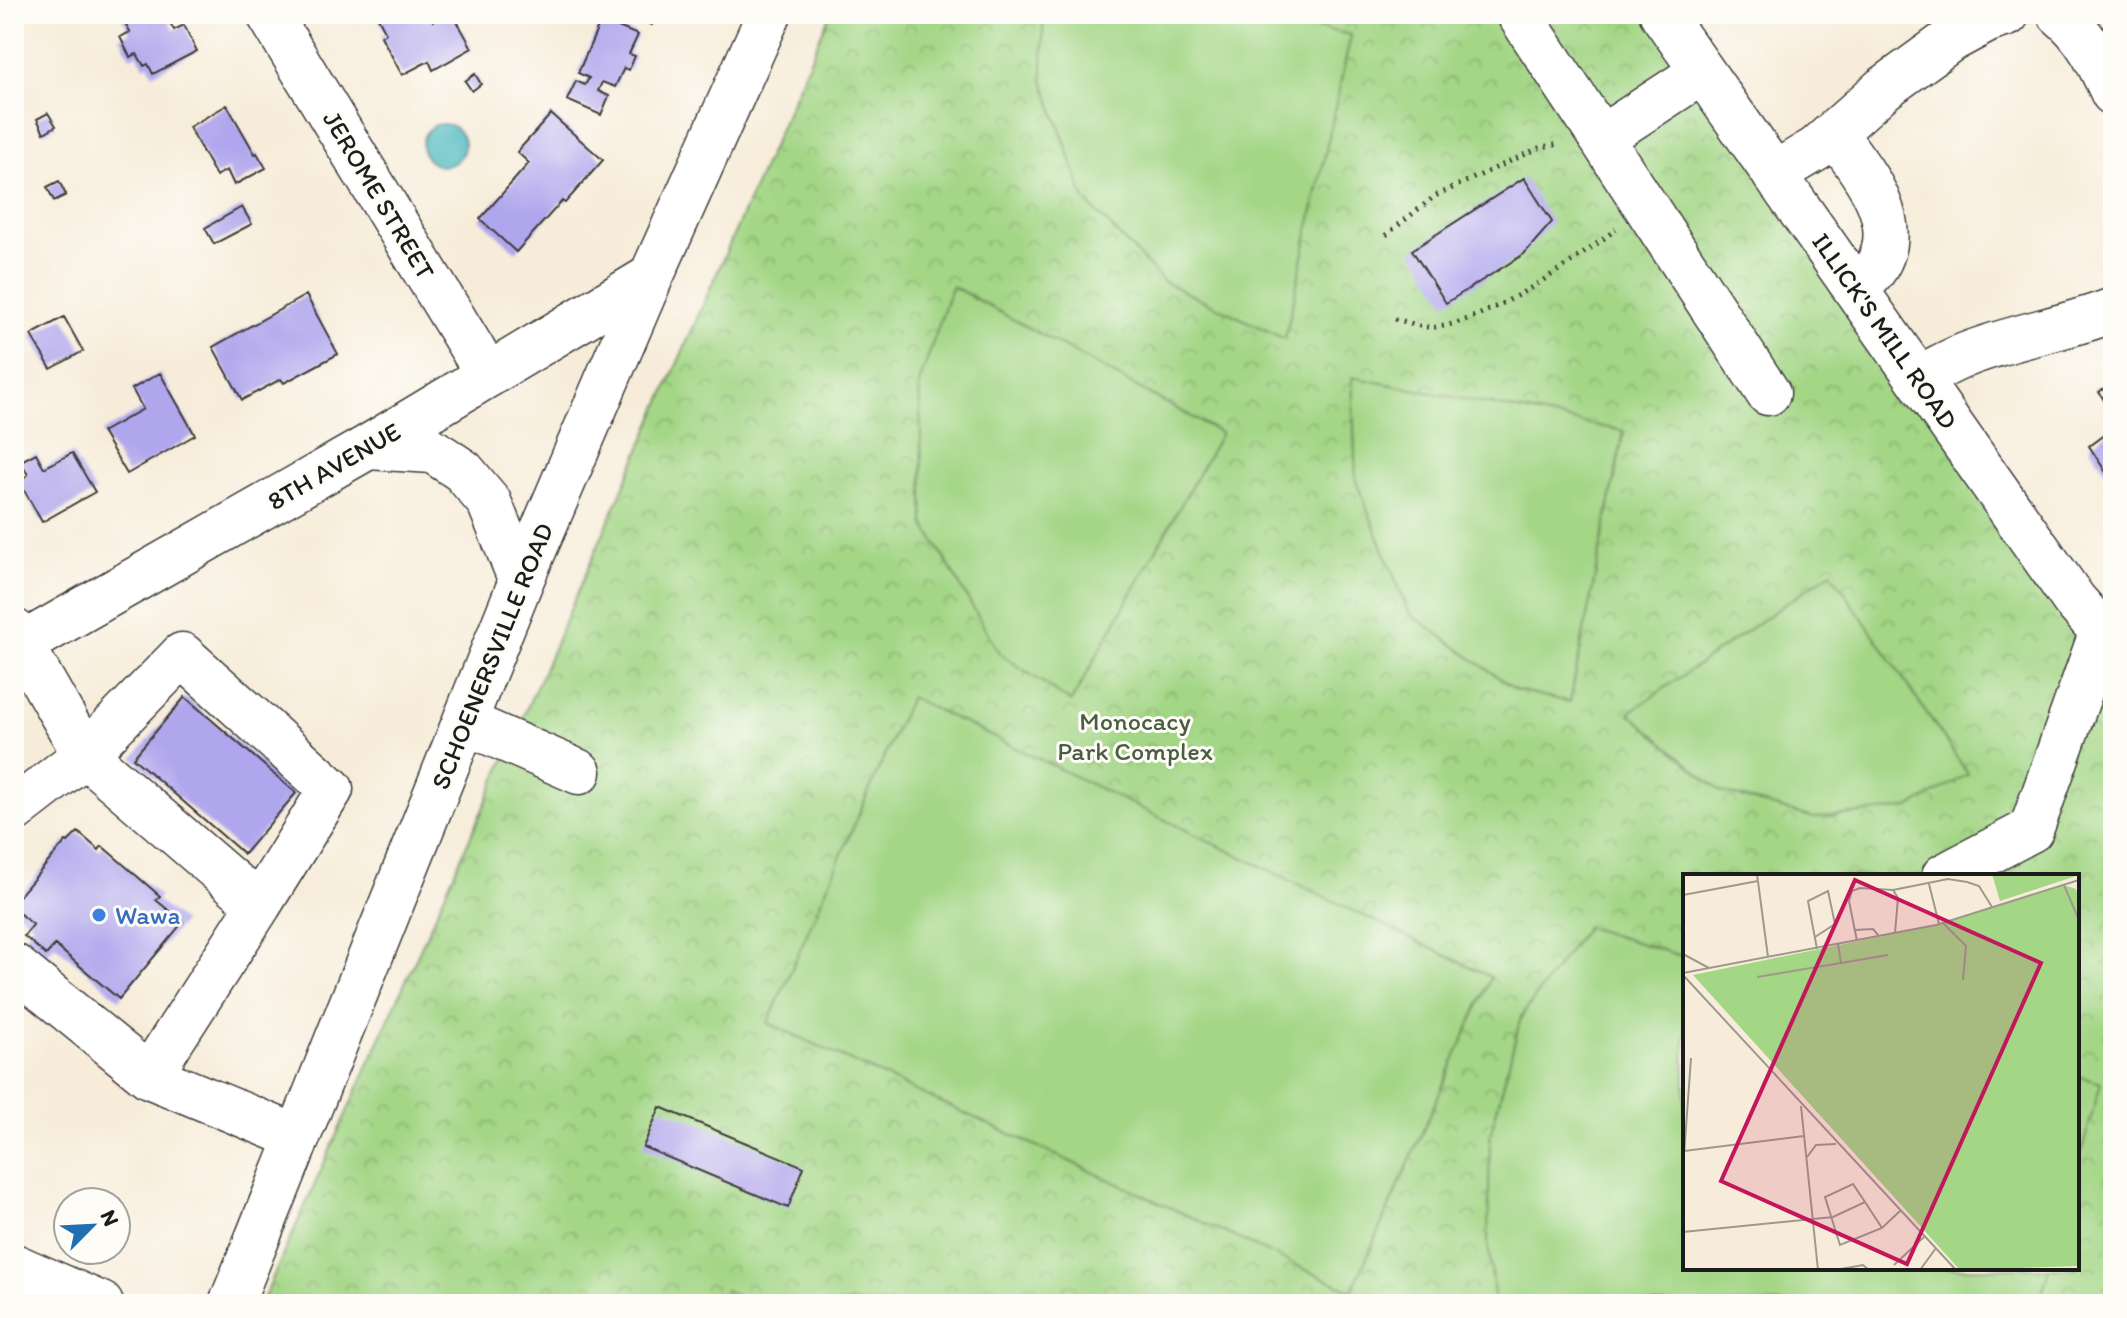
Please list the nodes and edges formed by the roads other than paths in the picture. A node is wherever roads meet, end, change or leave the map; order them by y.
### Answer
1 (269, 14) edge
2 (769, 14) edge
3 (1519, 14) edge
4 (1662, 14) edge
5 (2007, 14) edge
6 (2060, 14) edge
7 (1702, 72) junction
8 (2113, 93) edge
9 (1835, 134) junction
10 (1601, 138) junction
11 (1774, 174) junction
12 (651, 277) junction
13 (1856, 290) junction
14 (2113, 310) edge
15 (488, 375) junction
16 (1918, 378) junction
17 (1768, 393) dead end
18 (368, 447) junction
19 (521, 581) junction
20 (2104, 622) edge
21 (17, 641) edge
22 (465, 722) junction
23 (85, 755) junction
24 (579, 772) dead end
25 (14, 810) edge
26 (1948, 874) edge
27 (259, 905) junction
28 (14, 966) edge
29 (149, 1076) junction
30 (297, 1137) junction
31 (14, 1266) edge
32 (101, 1304) edge
33 (231, 1304) edge

1 - 15 main road, JEROME STREET
2 - 12 main road, SCHOENERSVILLE ROAD
3 - 10 main road
4 - 7 main road, ILLICK'S MILL ROAD
5 - 9 main road
6 - 8 main road
7 - 10 main road
7 - 11 main road, ILLICK'S MILL ROAD
9 - 11 main road
9 - 13 main road
10 - 17 main road
11 - 13 main road, ILLICK'S MILL ROAD
12 - 15 main road, 8TH AVENUE
12 - 19 main road, SCHOENERSVILLE ROAD
13 - 16 main road, ILLICK'S MILL ROAD
14 - 16 main road
15 - 18 main road, 8TH AVENUE
16 - 20 main road, ILLICK'S MILL ROAD
18 - 19 main road
18 - 21 main road, 8TH AVENUE
19 - 22 main road, SCHOENERSVILLE ROAD
20 - 26 main road
21 - 23 main road
22 - 24 main road
22 - 30 main road, SCHOENERSVILLE ROAD
23 - 25 main road
23 - 27 main road
23 - 27 main road
27 - 29 main road
28 - 29 main road
29 - 30 main road
30 - 33 main road, SCHOENERSVILLE ROAD
31 - 32 main road

